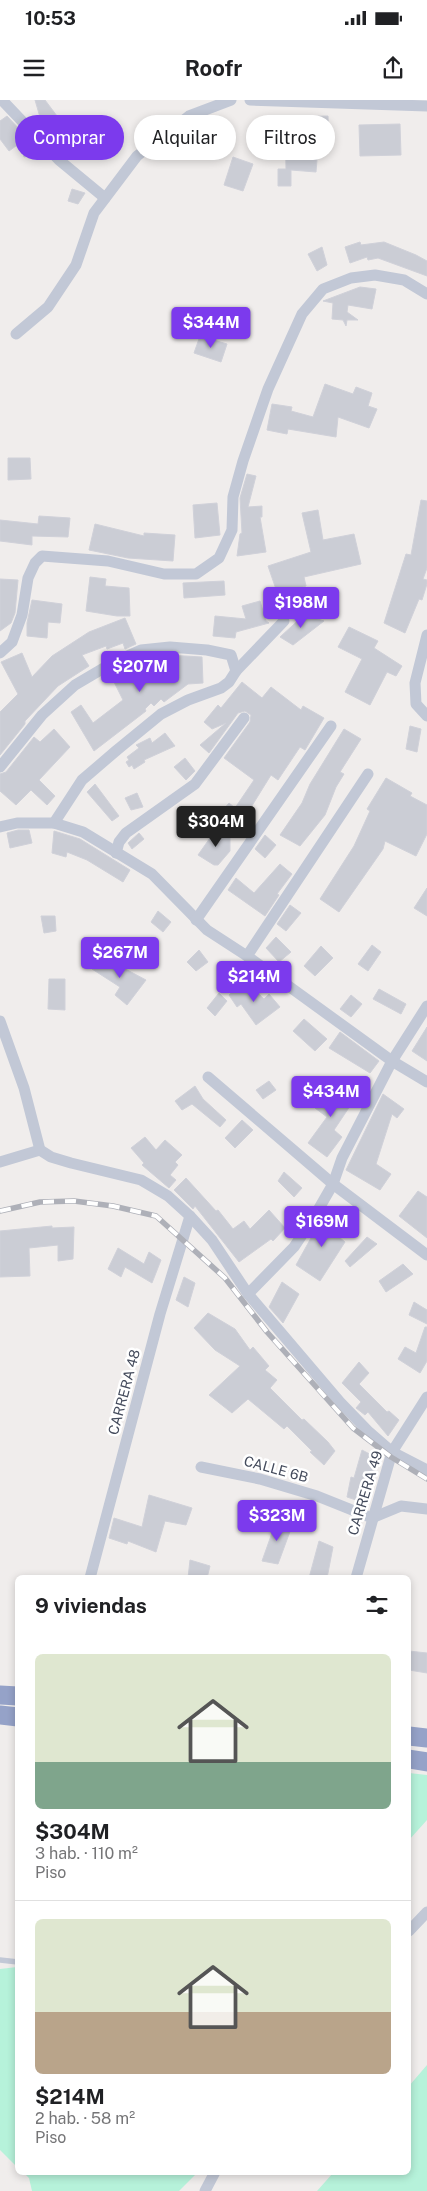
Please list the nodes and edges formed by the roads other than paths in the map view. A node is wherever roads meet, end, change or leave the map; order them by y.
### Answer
1 (2, 100) edge
2 (231, 100) edge
3 (250, 100) edge
4 (427, 106) edge
5 (105, 198) junction
6 (427, 294) edge
7 (16, 334) dead end
8 (284, 621) dead end
9 (427, 635) edge
10 (0, 654) edge
11 (236, 671) junction
12 (427, 716) edge
13 (244, 718) dead end
14 (331, 726) dead end
15 (0, 767) edge
16 (368, 774) dead end
17 (54, 823) junction
18 (0, 827) edge
19 (116, 853) junction
20 (196, 920) junction
21 (247, 956) junction
22 (427, 1006) edge
23 (0, 1021) edge
24 (392, 1061) junction
25 (208, 1077) dead end
26 (427, 1082) edge
27 (40, 1150) junction
28 (0, 1162) edge
29 (333, 1184) junction
30 (190, 1216) junction
31 (427, 1255) edge
32 (248, 1294) junction
33 (427, 1396) edge
34 (392, 1452) junction
35 (201, 1467) dead end
36 (427, 1470) edge
37 (427, 1509) edge
38 (372, 1518) junction
39 (91, 1575) edge
40 (357, 1575) edge
41 (0, 1695) edge
42 (15, 1696) edge
43 (0, 1715) edge
44 (15, 1717) edge
45 (411, 1736) edge
46 (427, 1738) edge
47 (411, 1760) edge
48 (427, 1762) edge
49 (427, 1912) edge
50 (411, 1929) edge
51 (0, 1960) edge
52 (15, 1962) edge
53 (213, 2175) edge
54 (204, 2191) edge

1 - 5 street
2 - 5 street
3 - 4 street
5 - 7 street
6 - 10 street
8 - 11 street
9 - 12 street
11 - 15 street
11 - 17 street
13 - 19 street
14 - 20 street
16 - 21 street
17 - 18 street
17 - 19 street
19 - 20 street
20 - 21 street
21 - 24 street
22 - 24 street
23 - 27 street
24 - 26 street
24 - 29 street
25 - 29 street
27 - 28 street
27 - 30 street
29 - 31 street
29 - 32 street
30 - 32 street
30 - 39 street, CARRERA 48
32 - 34 street
33 - 34 street, CARRERA 49
34 - 36 street
34 - 38 street, CARRERA 49
35 - 38 street, CALLE 6B
37 - 38 street
38 - 40 street, CARRERA 49
41 - 42 highway
43 - 44 highway
45 - 46 highway
47 - 48 highway
49 - 50 street
51 - 52 lane
53 - 54 street

